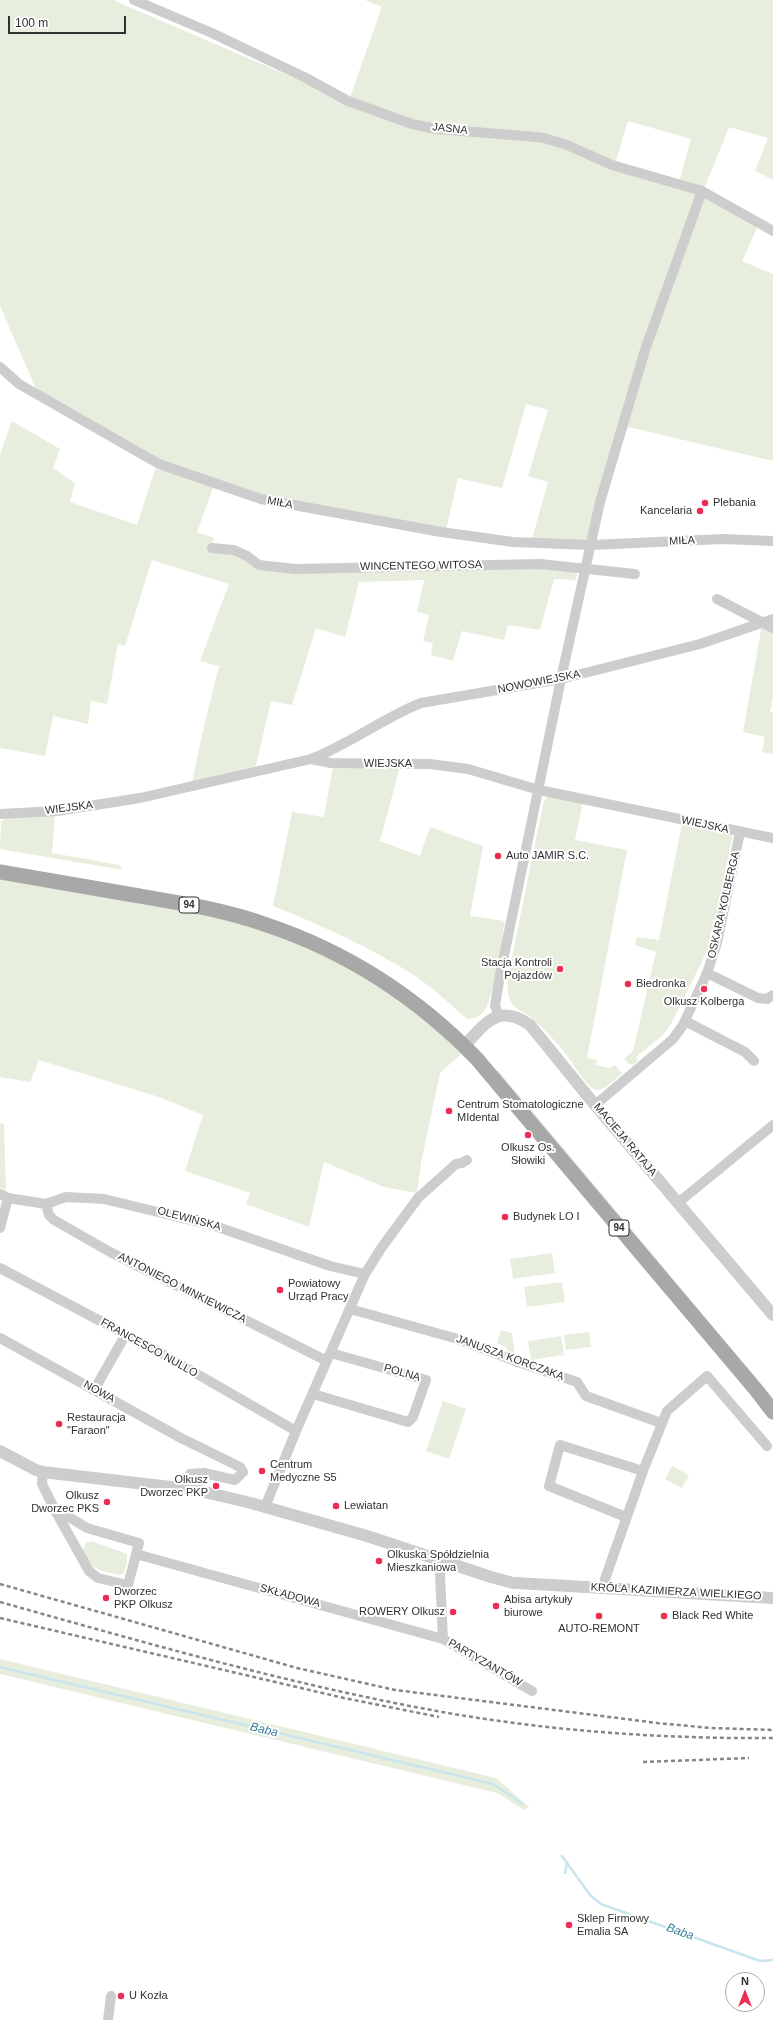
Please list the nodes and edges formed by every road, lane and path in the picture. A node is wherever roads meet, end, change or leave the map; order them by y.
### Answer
1 (134, 0) edge
2 (702, 191) junction
3 (773, 231) edge
4 (0, 367) edge
5 (773, 541) edge
6 (591, 545) junction
7 (212, 548) dead end
8 (585, 568) junction
9 (635, 574) dead end
10 (717, 599) dead end
11 (773, 619) edge
12 (763, 623) junction
13 (773, 628) edge
14 (561, 680) junction
15 (311, 759) junction
16 (539, 790) junction
17 (0, 814) edge
18 (740, 832) junction
19 (773, 838) edge
20 (0, 872) edge
21 (707, 973) junction
22 (773, 995) edge
23 (499, 1015) junction
24 (684, 1021) junction
25 (464, 1046) junction
26 (754, 1061) dead end
27 (595, 1104) junction
28 (773, 1125) edge
29 (466, 1160) dead end
30 (4, 1196) edge
31 (678, 1202) junction
32 (46, 1204) junction
33 (0, 1228) edge
34 (0, 1268) edge
35 (365, 1274) junction
36 (350, 1309) junction
37 (773, 1315) edge
38 (126, 1334) junction
39 (0, 1338) edge
40 (329, 1357) junction
41 (94, 1390) junction
42 (313, 1394) junction
43 (773, 1412) edge
44 (661, 1423) junction
45 (296, 1431) junction
46 (767, 1446) dead end
47 (0, 1451) edge
48 (642, 1471) junction
49 (43, 1472) junction
50 (190, 1474) dead end
51 (265, 1506) junction
52 (56, 1512) junction
53 (626, 1517) junction
54 (136, 1554) junction
55 (441, 1561) junction
56 (604, 1588) junction
57 (773, 1598) edge
58 (443, 1639) junction
59 (532, 1691) dead end
60 (111, 1996) dead end
61 (108, 2020) edge

1 - 2 street, JASNA
2 - 3 street, JASNA
2 - 6 street
4 - 6 street, MIŁA
5 - 6 street, MIŁA
6 - 8 street
7 - 8 street, WINCENTEGO WITOSA
8 - 9 street, WINCENTEGO WITOSA
8 - 14 street
10 - 12 street
11 - 12 street, NOWOWIEJSKA
12 - 13 street
12 - 14 street, NOWOWIEJSKA
14 - 15 street, NOWOWIEJSKA
14 - 16 street
15 - 16 street, WIEJSKA
15 - 17 street, WIEJSKA
16 - 18 street, WIEJSKA
16 - 23 street
18 - 19 street, WIEJSKA
18 - 21 street, OSKARA KOLBERGA
20 - 25 main road, 94
21 - 22 street
21 - 24 street, OSKARA KOLBERGA
23 - 25 street
23 - 27 street, MACIEJA RATAJA
24 - 26 street
24 - 27 street, OSKARA KOLBERGA
25 - 43 main road, 94
27 - 31 street, MACIEJA RATAJA
28 - 31 street
29 - 35 street
30 - 32 street, OLEWIŃSKA
30 - 33 street
31 - 37 street, MACIEJA RATAJA
32 - 35 street, OLEWIŃSKA
32 - 40 street, ANTONIEGO MINKIEWICZA
34 - 38 street, FRANCESCO NULLO
35 - 36 street
36 - 40 street
36 - 44 street, JANUSZA KORCZAKA
38 - 41 street
38 - 45 street, FRANCESCO NULLO
39 - 41 street, NOWA
40 - 42 street
40 - 42 street, POLNA
41 - 50 street, NOWA
42 - 45 street
44 - 46 street
44 - 48 street
45 - 51 street
47 - 49 street, KRÓLA KAZIMIERZA WIELKIEGO
48 - 53 street
48 - 53 street
49 - 51 street, KRÓLA KAZIMIERZA WIELKIEGO
49 - 52 street
51 - 55 street, KRÓLA KAZIMIERZA WIELKIEGO
52 - 54 street
52 - 54 street
53 - 56 street
54 - 58 street, SKŁADOWA
55 - 56 street, KRÓLA KAZIMIERZA WIELKIEGO
55 - 58 street, PARTYZANTÓW
56 - 57 street, KRÓLA KAZIMIERZA WIELKIEGO
58 - 59 street, PARTYZANTÓW
60 - 61 street

